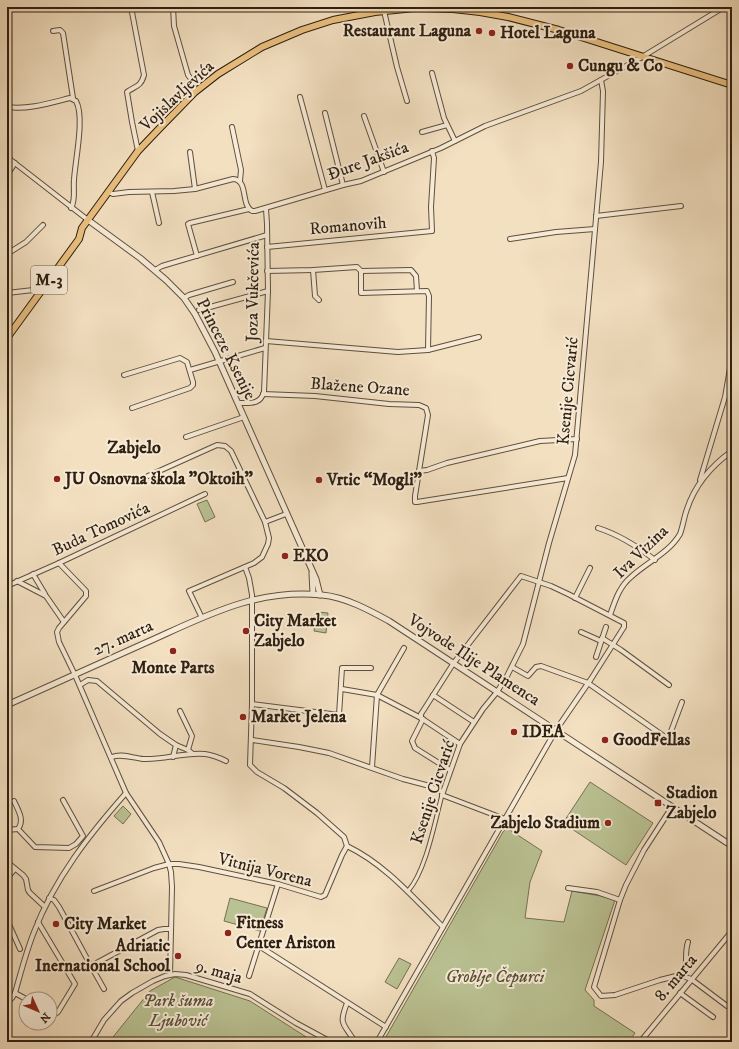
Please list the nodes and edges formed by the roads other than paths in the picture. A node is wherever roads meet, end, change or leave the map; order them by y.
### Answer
1 (131, 7) edge
2 (173, 7) edge
3 (724, 7) edge
4 (453, 8) edge
5 (384, 11) junction
6 (53, 31) dead end
7 (642, 57) junction
8 (432, 73) dead end
9 (601, 80) junction
10 (732, 85) edge
11 (195, 92) junction
12 (300, 97) dead end
13 (73, 98) junction
14 (407, 101) dead end
15 (7, 107) edge
16 (324, 113) dead end
17 (364, 116) dead end
18 (447, 125) junction
19 (232, 127) dead end
20 (422, 132) dead end
21 (455, 140) junction
22 (138, 151) junction
23 (432, 151) junction
24 (190, 152) dead end
25 (7, 157) edge
26 (15, 163) junction
27 (384, 172) junction
28 (7, 175) edge
29 (240, 181) junction
30 (343, 185) junction
31 (195, 189) junction
32 (325, 190) junction
33 (108, 192) junction
34 (152, 192) junction
35 (682, 206) dead end
36 (72, 208) junction
37 (249, 209) junction
38 (266, 209) junction
39 (596, 216) junction
40 (88, 220) junction
41 (159, 223) dead end
42 (43, 225) dead end
43 (595, 229) junction
44 (267, 235) junction
45 (510, 239) dead end
46 (267, 246) junction
47 (7, 254) edge
48 (198, 256) junction
49 (155, 270) junction
50 (313, 270) junction
51 (267, 271) junction
52 (361, 272) junction
53 (233, 282) dead end
54 (42, 289) junction
55 (417, 290) junction
56 (268, 291) junction
57 (7, 293) edge
58 (184, 298) junction
59 (319, 300) dead end
60 (198, 310) dead end
61 (479, 337) dead end
62 (7, 338) edge
63 (266, 340) junction
64 (265, 348) junction
65 (428, 350) junction
66 (732, 357) edge
67 (219, 361) junction
68 (190, 370) junction
69 (124, 375) dead end
70 (263, 394) junction
71 (238, 403) junction
72 (132, 408) dead end
73 (244, 417) junction
74 (186, 436) dead end
75 (577, 439) junction
76 (732, 451) edge
77 (419, 471) junction
78 (148, 476) dead end
79 (568, 478) junction
80 (698, 486) junction
81 (205, 494) dead end
82 (286, 514) junction
83 (265, 522) junction
84 (598, 528) dead end
85 (655, 560) junction
86 (59, 564) junction
87 (245, 567) junction
88 (590, 568) dead end
89 (312, 570) junction
90 (33, 574) junction
91 (17, 581) junction
92 (538, 582) junction
93 (7, 586) edge
94 (313, 594) junction
95 (320, 594) junction
96 (46, 596) junction
97 (576, 598) junction
98 (252, 599) junction
99 (610, 615) junction
100 (202, 618) junction
101 (64, 622) junction
102 (606, 626) dead end
103 (581, 632) dead end
104 (602, 639) junction
105 (612, 644) junction
106 (404, 648) dead end
107 (596, 657) dead end
108 (453, 664) junction
109 (512, 667) junction
110 (371, 668) dead end
111 (75, 675) junction
112 (588, 683) junction
113 (80, 685) junction
114 (669, 685) dead end
115 (342, 689) junction
116 (496, 692) junction
117 (377, 695) junction
118 (433, 695) junction
119 (682, 702) dead end
120 (252, 704) junction
121 (7, 705) edge
122 (180, 711) dead end
123 (422, 719) junction
124 (474, 722) junction
125 (556, 730) junction
126 (252, 740) junction
127 (460, 744) junction
128 (176, 745) junction
129 (188, 750) junction
130 (193, 754) junction
131 (112, 757) junction
132 (173, 757) junction
133 (226, 761) dead end
134 (372, 767) junction
135 (450, 770) junction
136 (126, 793) junction
137 (442, 794) junction
138 (63, 800) dead end
139 (14, 801) dead end
140 (672, 807) junction
141 (505, 819) junction
142 (18, 829) junction
143 (7, 830) edge
144 (83, 836) junction
145 (88, 838) junction
146 (347, 846) junction
147 (732, 846) edge
148 (7, 862) edge
149 (169, 864) junction
150 (15, 869) junction
151 (7, 878) edge
152 (278, 884) junction
153 (568, 888) dead end
154 (94, 891) dead end
155 (408, 891) junction
156 (49, 898) junction
157 (620, 900) junction
158 (45, 907) junction
159 (7, 920) edge
160 (38, 922) junction
161 (443, 927) junction
162 (170, 929) junction
163 (732, 931) edge
164 (688, 942) dead end
165 (259, 946) junction
166 (20, 949) dead end
167 (91, 966) junction
168 (170, 975) junction
169 (249, 976) dead end
170 (684, 976) junction
171 (691, 979) junction
172 (104, 989) dead end
173 (15, 993) junction
174 (680, 993) junction
175 (18, 995) edge
176 (7, 1002) edge
177 (347, 1003) junction
178 (727, 1006) dead end
179 (58, 1012) edge
180 (713, 1017) dead end
181 (386, 1027) junction
182 (91, 1042) edge
183 (331, 1042) edge
184 (355, 1042) edge
185 (377, 1042) edge
186 (640, 1042) edge

1 - 22 street
2 - 11 street
3 - 7 street, Đure Jakšića
4 - 5 main road, Vojislavljevića / M-3
4 - 7 main road, Vojislavljevića / M-3
5 - 11 main road, Vojislavljevića / M-3
5 - 14 street
6 - 13 street
7 - 9 street, Đure Jakšića
7 - 10 main road, Vojislavljevića / M-3
8 - 18 street
9 - 21 street, Đure Jakšića
9 - 39 street, Ksenije Cicvarić
11 - 22 main road, Vojislavljevića / M-3
12 - 32 street
13 - 15 street
13 - 36 street
16 - 30 street
17 - 27 street
18 - 20 street
18 - 21 street
19 - 29 street
21 - 23 street, Đure Jakšića
22 - 33 main road, Vojislavljevića / M-3
23 - 27 street, Đure Jakšića
23 - 46 street, Romanovih
24 - 31 street
25 - 26 street
26 - 28 street
26 - 36 street
27 - 30 street, Đure Jakšića
29 - 31 street
29 - 37 street
30 - 32 street, Đure Jakšića
31 - 34 street
32 - 38 street, Đure Jakšića
33 - 34 street
33 - 40 main road, Vojislavljevića / M-3
34 - 41 street
35 - 39 street
36 - 40 street
37 - 38 street, Đure Jakšića
37 - 48 street, Đure Jakšića
38 - 44 street, Joza Vukčevića
39 - 43 street, Ksenije Cicvarić
40 - 49 street, Princeze Ksenije
40 - 54 main road, Vojislavljevića / M-3
42 - 47 street
43 - 45 street
43 - 75 street, Ksenije Cicvarić
44 - 46 street, Joza Vukčevića
44 - 48 street
46 - 51 street, Joza Vukčevića
48 - 49 street
49 - 58 street, Princeze Ksenije
50 - 51 street
50 - 52 street
50 - 59 street
51 - 56 street, Joza Vukčevića
52 - 55 street
52 - 55 street
53 - 58 street
54 - 57 street
54 - 62 main road, Vojislavljevića / M-3
55 - 65 street
56 - 60 street
56 - 63 street, Joza Vukčevića
58 - 67 street, Princeze Ksenije
61 - 65 street
63 - 64 street, Joza Vukčevića
63 - 65 street
64 - 67 street
64 - 70 street, Joza Vukčevića
66 - 80 street
67 - 68 street
67 - 71 street, Princeze Ksenije
68 - 69 street
68 - 72 street
70 - 71 street
70 - 77 street, Blažene Ozane
71 - 73 street, Princeze Ksenije
73 - 74 street, Princeze Ksenije
73 - 82 street, Princeze Ksenije
75 - 77 street
75 - 79 street, Ksenije Cicvarić
76 - 80 street, Iva Vizina
77 - 79 street, Blažene Ozane
78 - 83 street
79 - 92 street, Ksenije Cicvarić
80 - 85 street, Iva Vizina
81 - 86 street, Buda Tomovića
82 - 83 street
82 - 89 street, Princeze Ksenije
83 - 87 street
84 - 85 street
85 - 99 street, Iva Vizina
86 - 90 street, Buda Tomovića
86 - 101 street
87 - 98 street
87 - 100 street
88 - 97 street
89 - 94 street, Princeze Ksenije
89 - 95 street, Princeze Ksenije
90 - 91 street, Buda Tomovića
90 - 96 street
91 - 93 street, Buda Tomovića
91 - 96 street
92 - 97 street
92 - 108 street
92 - 109 street, Ksenije Cicvarić
94 - 95 street, Vojvode Ilije Plamenca
94 - 98 street, 27. marta
95 - 108 street, Vojvode Ilije Plamenca
96 - 101 street
97 - 99 street
98 - 100 street, 27. marta
98 - 120 street
99 - 105 street
100 - 111 street, 27. marta
101 - 111 street
102 - 104 street
103 - 104 street
104 - 105 street
104 - 107 street
105 - 112 street
105 - 114 street
106 - 117 street
108 - 116 street, Vojvode Ilije Plamenca
108 - 118 street
109 - 112 street
109 - 116 street, Ksenije Cicvarić
110 - 115 street
111 - 113 street
111 - 121 street, 27. marta
112 - 119 street
112 - 125 street
113 - 128 street
113 - 131 street
115 - 117 street
115 - 120 street
116 - 124 street, Ksenije Cicvarić
116 - 125 street, Vojvode Ilije Plamenca
117 - 123 street
117 - 134 street
118 - 123 street
118 - 124 street
120 - 126 street
122 - 129 street
123 - 127 street
123 - 135 street
124 - 127 street, Ksenije Cicvarić
125 - 140 street, Vojvode Ilije Plamenca
125 - 141 street
126 - 134 street
126 - 146 street
127 - 135 street, Ksenije Cicvarić
128 - 129 street
128 - 132 street
129 - 130 street
130 - 132 street
130 - 133 street
131 - 132 street
131 - 136 street
134 - 137 street
135 - 137 street, Ksenije Cicvarić
136 - 145 street
136 - 149 street
137 - 141 street
137 - 155 street, Ksenije Cicvarić
138 - 144 street
139 - 142 street
140 - 147 street, Vojvode Ilije Plamenca
140 - 157 street
141 - 161 street
142 - 143 street
142 - 144 street
144 - 145 street
145 - 156 street
146 - 152 street, Vitnija Vorena
146 - 155 street
148 - 150 street
149 - 152 street, Vitnija Vorena
149 - 154 street
149 - 162 street
150 - 151 street
150 - 158 street
152 - 165 street
153 - 157 street
155 - 161 street
156 - 158 street
156 - 167 street
157 - 170 street
158 - 160 street
159 - 166 street
160 - 173 street
160 - 179 street
161 - 181 street
162 - 167 street
162 - 168 street
163 - 171 street, 8. marta
164 - 170 street
165 - 169 street
165 - 177 street
167 - 172 street
168 - 182 street, 9. maja
168 - 183 street, 9. maja
170 - 171 street
171 - 174 street, 8. marta
171 - 178 street
173 - 175 street
173 - 176 street
174 - 180 street
174 - 186 street, 8. marta
177 - 181 street
177 - 184 street
181 - 185 street

